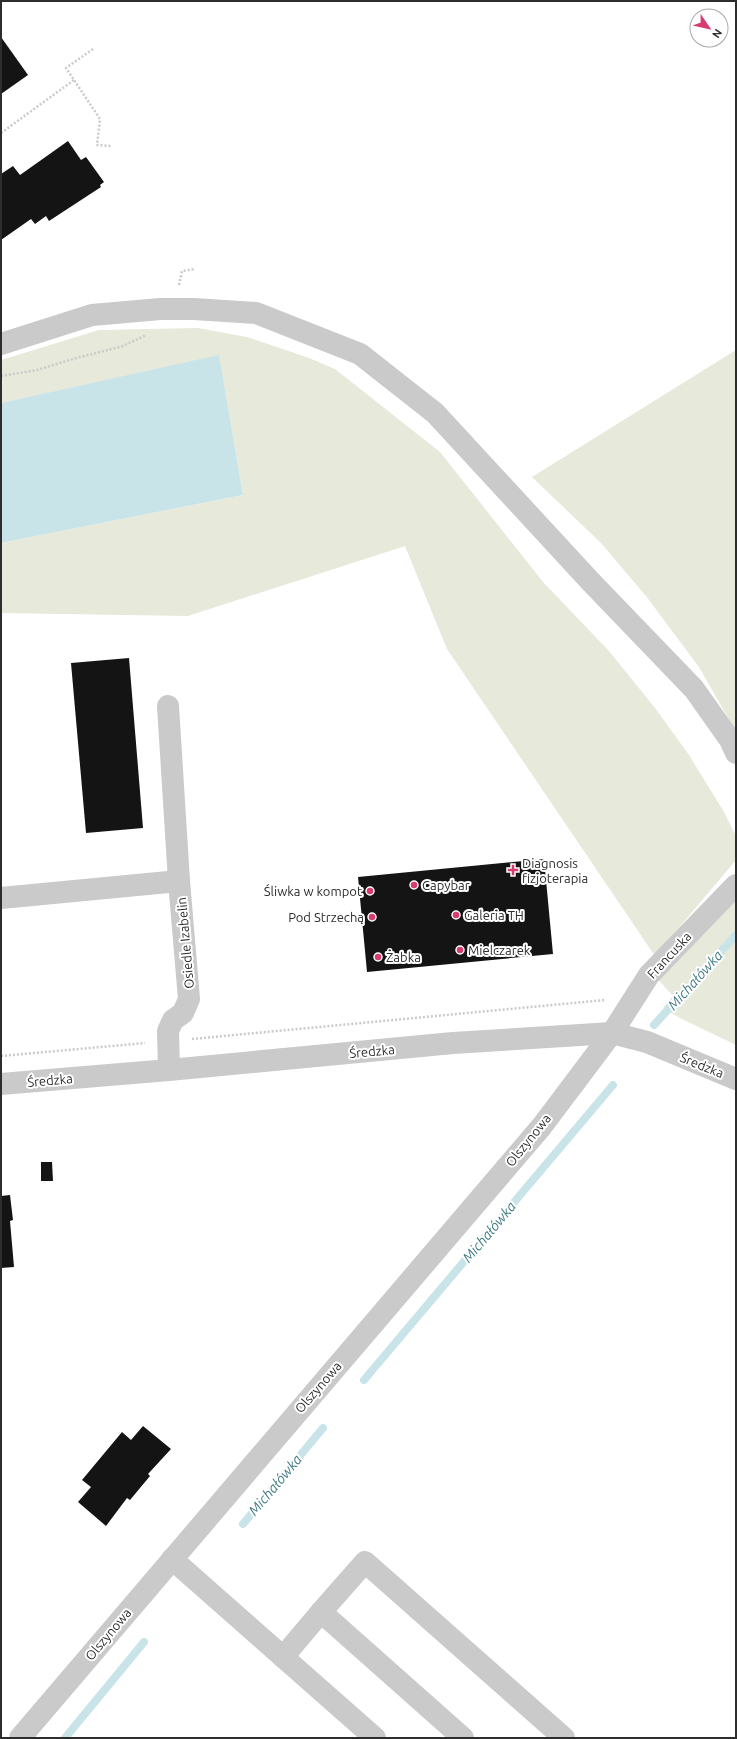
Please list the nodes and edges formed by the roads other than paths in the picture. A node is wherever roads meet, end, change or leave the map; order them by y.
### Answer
1 (1, 344) edge
2 (168, 706) dead end
3 (736, 753) edge
4 (179, 881) junction
5 (736, 885) edge
6 (1, 898) edge
7 (612, 1033) junction
8 (169, 1070) junction
9 (736, 1079) edge
10 (1, 1084) edge
11 (172, 1559) junction
12 (321, 1612) junction
13 (283, 1657) junction
14 (20, 1738) edge
15 (375, 1738) edge
16 (463, 1738) edge
17 (564, 1738) edge

1 - 3 street
2 - 4 street, Osiedle Izabelin
4 - 6 street, Osiedle Izabelin
4 - 8 street, Osiedle Izabelin
5 - 7 street, Francuska
7 - 8 street, Średzka
7 - 9 street, Średzka
7 - 11 street, Olszynowa
8 - 10 street, Średzka
11 - 13 street
11 - 14 street, Olszynowa
12 - 13 street
12 - 16 street
12 - 17 street
13 - 15 street

